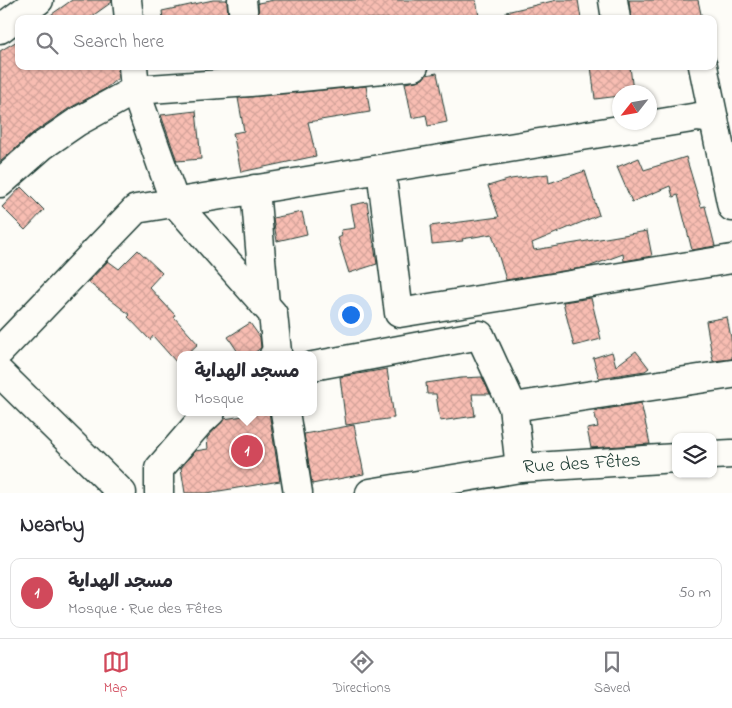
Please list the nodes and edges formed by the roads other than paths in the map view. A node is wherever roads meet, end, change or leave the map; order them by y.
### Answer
1 (39, 0) edge
2 (127, 0) edge
3 (242, 0) edge
4 (613, 0) edge
5 (18, 15) edge
6 (129, 15) edge
7 (244, 15) edge
8 (615, 15) edge
9 (15, 17) edge
10 (2, 26) edge
11 (332, 70) edge
12 (705, 70) edge
13 (249, 74) edge
14 (134, 78) edge
15 (714, 119) junction
16 (380, 169) junction
17 (0, 183) edge
18 (254, 190) junction
19 (175, 203) junction
20 (732, 207) edge
21 (732, 259) edge
22 (265, 305) junction
23 (276, 351) edge
24 (0, 352) edge
25 (317, 365) edge
26 (0, 373) edge
27 (732, 374) edge
28 (513, 407) junction
29 (207, 416) edge
30 (286, 416) edge
31 (732, 454) edge
32 (717, 455) edge
33 (672, 458) edge
34 (520, 468) junction
35 (122, 493) edge
36 (159, 493) edge
37 (298, 493) edge
38 (370, 493) edge

1 - 5 street
2 - 6 street
3 - 7 street
4 - 8 street
9 - 10 street
11 - 13 street
12 - 15 street
13 - 14 street
14 - 17 street
14 - 19 street
15 - 16 street
15 - 20 street
16 - 18 street
16 - 21 street
18 - 19 street
18 - 22 street
19 - 22 street
19 - 24 street
22 - 23 street
25 - 28 street
26 - 35 street
27 - 28 street
28 - 34 street
29 - 36 street
30 - 37 street
31 - 32 street
33 - 34 street, Rue des Fêtes
34 - 38 street, Rue des Fêtes

